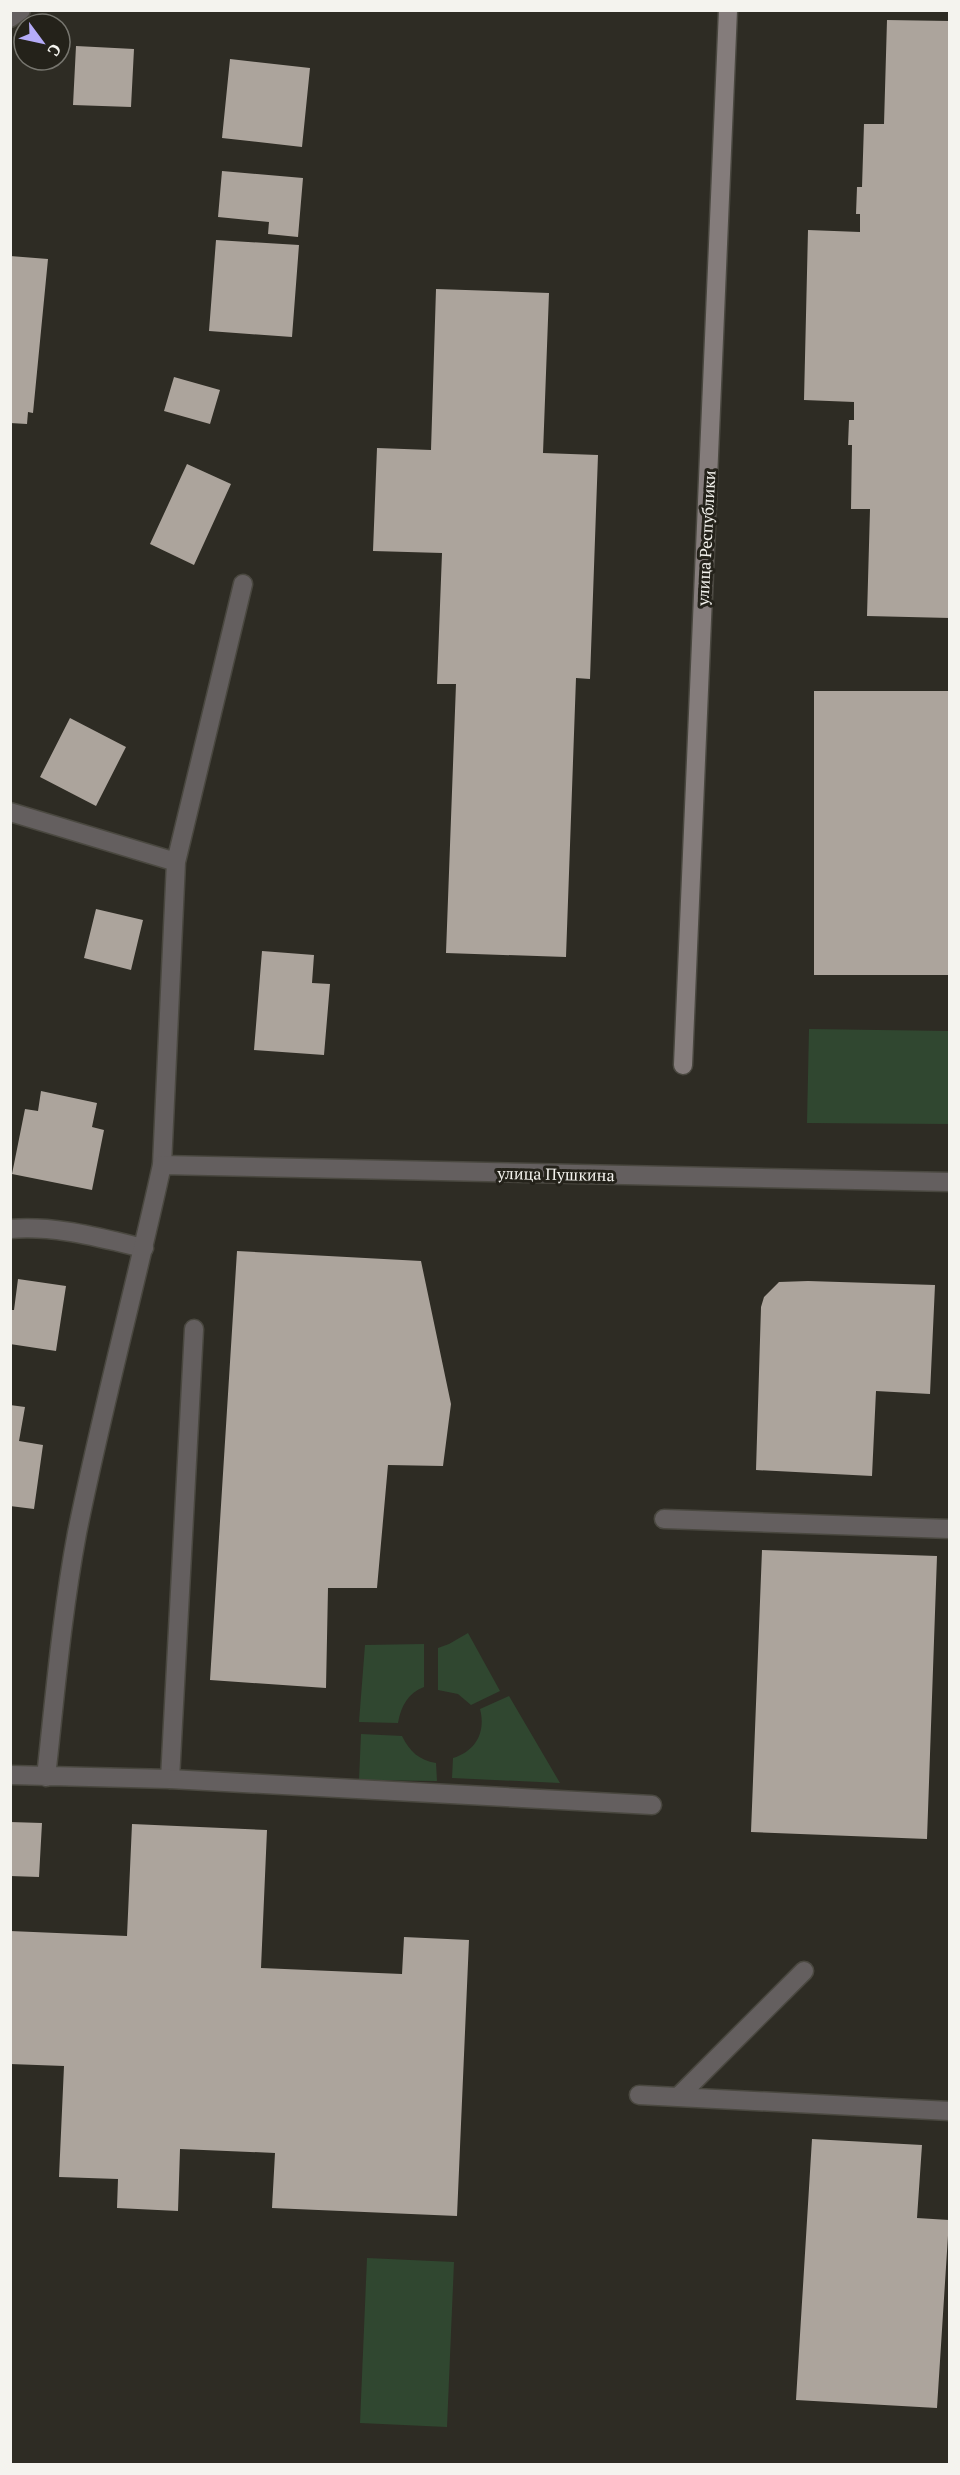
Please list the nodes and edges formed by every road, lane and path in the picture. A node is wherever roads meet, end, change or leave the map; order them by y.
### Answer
1 (21, 10) edge
2 (728, 10) edge
3 (10, 18) edge
4 (243, 584) dead end
5 (10, 812) edge
6 (176, 862) junction
7 (683, 1065) dead end
8 (162, 1165) junction
9 (950, 1182) edge
10 (10, 1229) edge
11 (144, 1248) junction
12 (194, 1329) dead end
13 (664, 1519) dead end
14 (950, 1529) edge
15 (10, 1775) edge
16 (46, 1777) junction
17 (170, 1779) junction
18 (652, 1805) dead end
19 (804, 1971) dead end
20 (639, 2094) dead end
21 (679, 2096) junction
22 (950, 2111) edge

1 - 3 street
2 - 7 street, улица Республики
4 - 6 street
5 - 6 street
6 - 8 street
8 - 9 street, улица Пушкина
8 - 11 street
10 - 11 street
11 - 16 street
12 - 17 street
13 - 14 street
15 - 16 street
16 - 17 street
17 - 18 street
19 - 21 street
20 - 21 street
21 - 22 street

